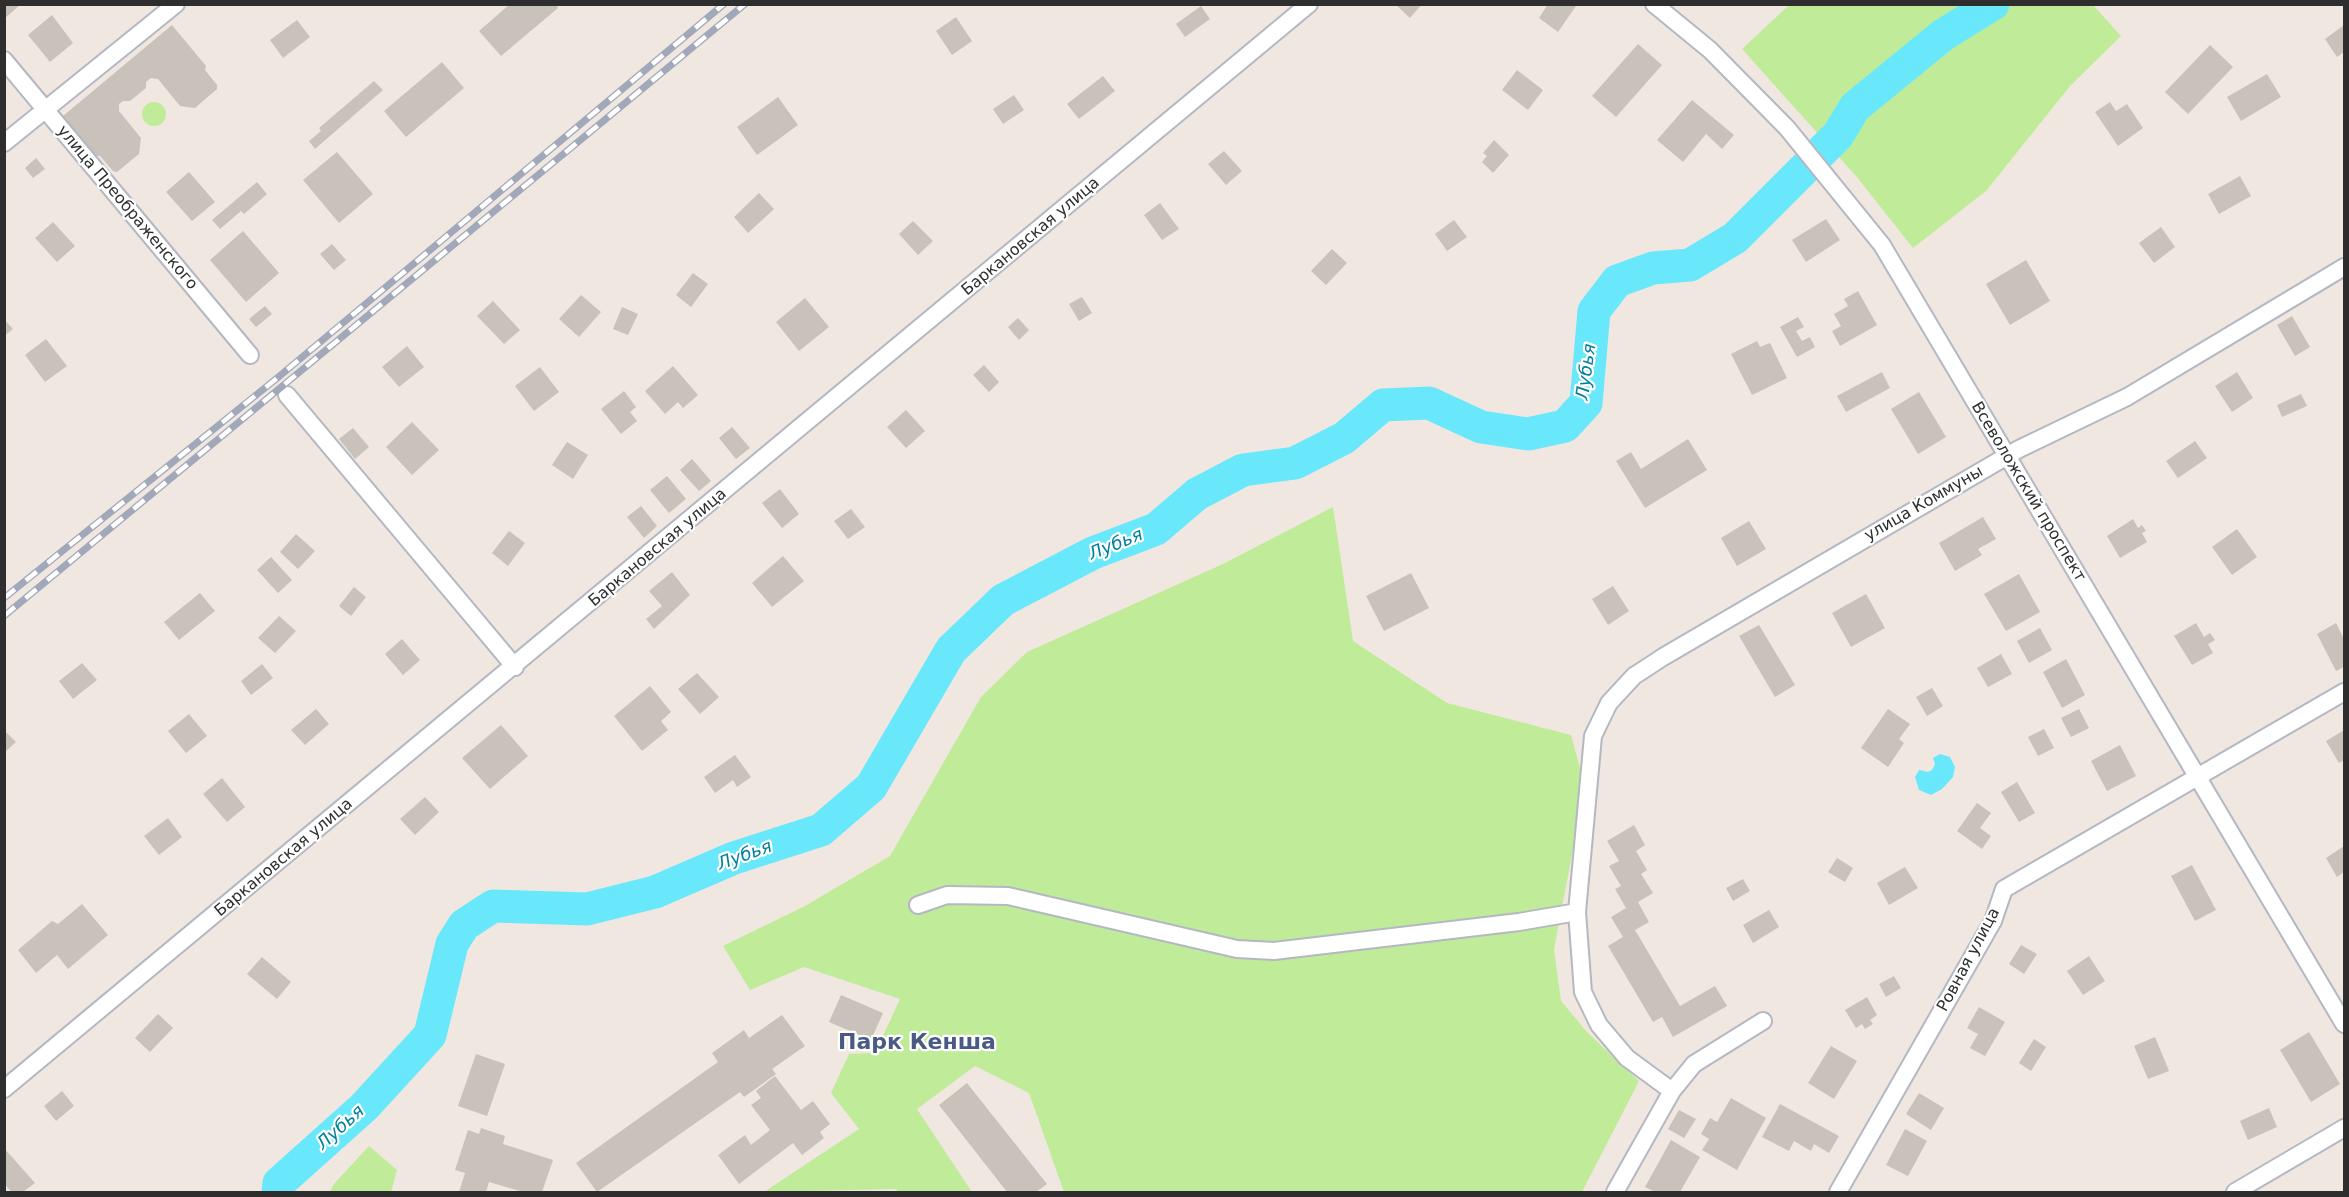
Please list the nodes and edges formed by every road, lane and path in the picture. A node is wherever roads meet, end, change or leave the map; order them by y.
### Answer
1 (176, 4) edge
2 (1309, 4) edge
3 (1654, 4) edge
4 (4, 60) edge
5 (45, 110) junction
6 (4, 143) edge
7 (2344, 267) edge
8 (250, 355) dead end
9 (287, 395) dead end
10 (2007, 456) junction
11 (515, 668) junction
12 (2344, 692) edge
13 (2197, 778) junction
14 (918, 905) dead end
15 (1577, 912) junction
16 (1763, 1021) dead end
17 (2344, 1024) edge
18 (4, 1089) edge
19 (1672, 1091) junction
20 (2344, 1128) edge
21 (1615, 1192) edge
22 (1838, 1192) edge
23 (2235, 1192) edge

1 - 5 street
2 - 11 street, Баркановская улица
3 - 10 street, Всеволожский проспект
4 - 5 street, улица Преображенского
5 - 6 street
5 - 8 street, улица Преображенского
7 - 10 street, улица Коммуны
9 - 11 street
10 - 13 street, Всеволожский проспект
10 - 15 street, улица Коммуны
11 - 18 street, Баркановская улица
12 - 13 street, Ровная улица
13 - 17 street, Всеволожский проспект
13 - 22 street, Ровная улица
14 - 15 street
15 - 19 street, улица Коммуны
16 - 19 street
19 - 21 street
20 - 23 street

